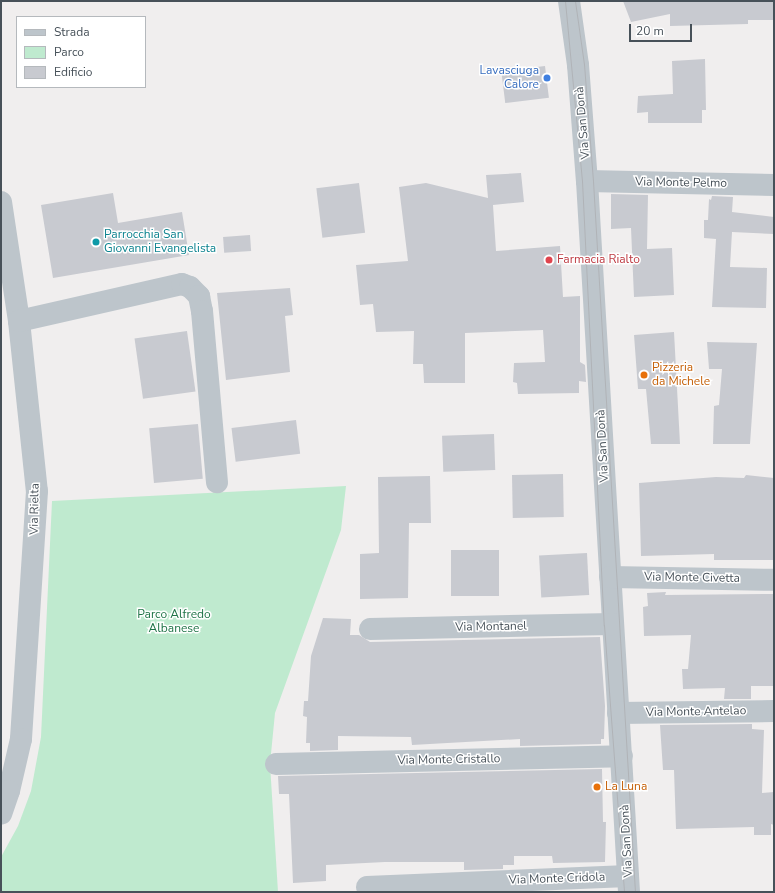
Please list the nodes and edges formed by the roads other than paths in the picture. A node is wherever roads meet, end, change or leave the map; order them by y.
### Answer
1 (569, 1) edge
2 (588, 181) junction
3 (774, 184) edge
4 (1, 202) edge
5 (7, 274) edge
6 (19, 321) junction
7 (217, 482) dead end
8 (610, 577) junction
9 (774, 580) edge
10 (613, 624) junction
11 (370, 629) dead end
12 (774, 711) edge
13 (618, 713) junction
14 (622, 756) junction
15 (276, 764) dead end
16 (1, 814) edge
17 (629, 884) edge
18 (366, 887) dead end

1 - 2 street, Via San Donà
2 - 3 street, Via Monte Pelmo
2 - 8 street, Via San Donà
4 - 5 street, Via Rielta
5 - 6 street, Via Rielta
6 - 7 street
6 - 16 street, Via Rielta
8 - 9 street, Via Monte Civetta
8 - 10 street, Via San Donà
10 - 11 street, Via Montanel
10 - 13 street, Via San Donà
12 - 13 street, Via Monte Antelao
13 - 14 street, Via San Donà
14 - 15 street, Via Monte Cristallo
14 - 17 street, Via San Donà
17 - 18 street, Via Monte Cridola

